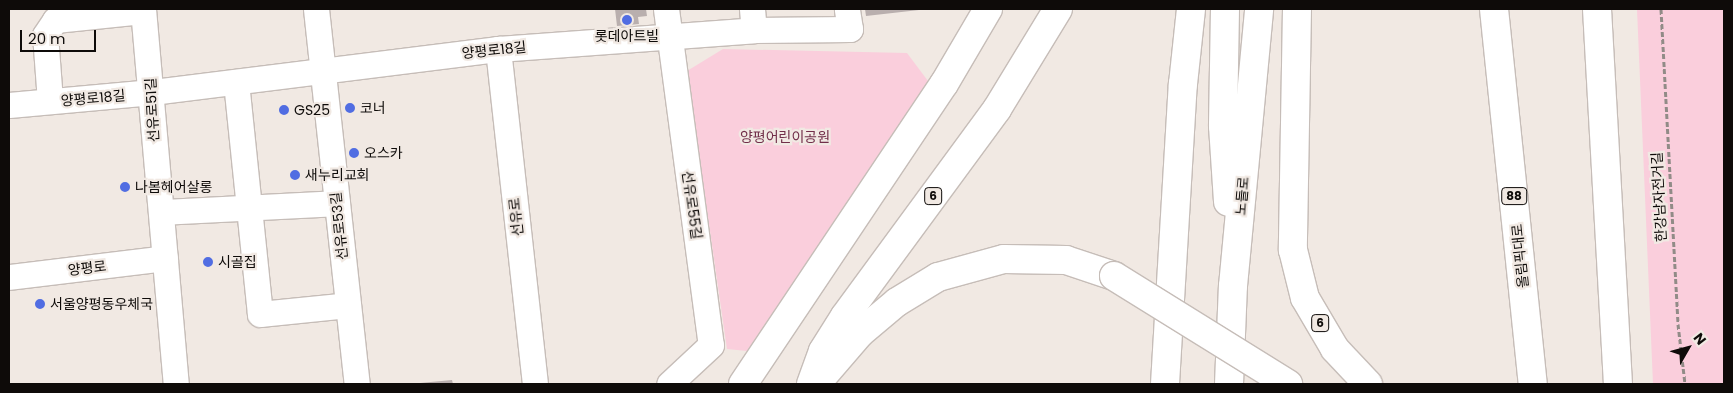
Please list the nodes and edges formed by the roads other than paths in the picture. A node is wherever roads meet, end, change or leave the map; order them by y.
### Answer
1 (316, 9) edge
2 (666, 9) edge
3 (847, 9) edge
4 (988, 9) edge
5 (1058, 9) edge
6 (1191, 9) edge
7 (1225, 9) edge
8 (1259, 9) edge
9 (1297, 9) edge
10 (1494, 9) edge
11 (1596, 9) edge
12 (143, 10) edge
13 (753, 20) edge
14 (669, 35) junction
15 (498, 49) junction
16 (321, 71) junction
17 (236, 82) junction
18 (152, 92) junction
19 (50, 101) junction
20 (9, 104) edge
21 (337, 203) junction
22 (249, 209) junction
23 (162, 212) junction
24 (165, 258) junction
25 (9, 277) edge
26 (1234, 286) junction
27 (348, 305) junction
28 (176, 384) edge
29 (357, 384) edge
30 (535, 384) edge
31 (669, 384) edge
32 (743, 384) edge
33 (811, 384) edge
34 (816, 384) edge
35 (1165, 384) edge
36 (1229, 384) edge
37 (1288, 384) edge
38 (1368, 384) edge
39 (1533, 384) edge
40 (1618, 384) edge

1 - 16 street, 선유로53길
2 - 14 street, 선유로55길
3 - 13 street, 양평로18길
4 - 32 main road
5 - 33 main road, 6
6 - 35 main road
7 - 26 main road
8 - 26 main road, 노들로
9 - 38 main road, 6
10 - 39 main road, 올림픽대로 / 88
11 - 40 main road
12 - 18 street, 선유로51길
12 - 19 street
13 - 14 street, 양평로18길
14 - 15 street, 양평로18길
14 - 31 street, 선유로55길
15 - 16 street, 양평로18길
15 - 30 street, 선유로
16 - 17 street, 양평로18길
16 - 21 street, 선유로53길
17 - 18 street, 양평로18길
17 - 22 street
18 - 19 street, 양평로18길
18 - 23 street, 선유로51길
19 - 20 street, 양평로18길
21 - 22 street
21 - 27 street, 선유로53길
22 - 23 street
22 - 27 street
23 - 24 street, 선유로51길
24 - 25 street, 양평로
24 - 28 street, 선유로51길
26 - 36 main road, 노들로
27 - 29 street, 선유로53길
34 - 37 main road, bridge

